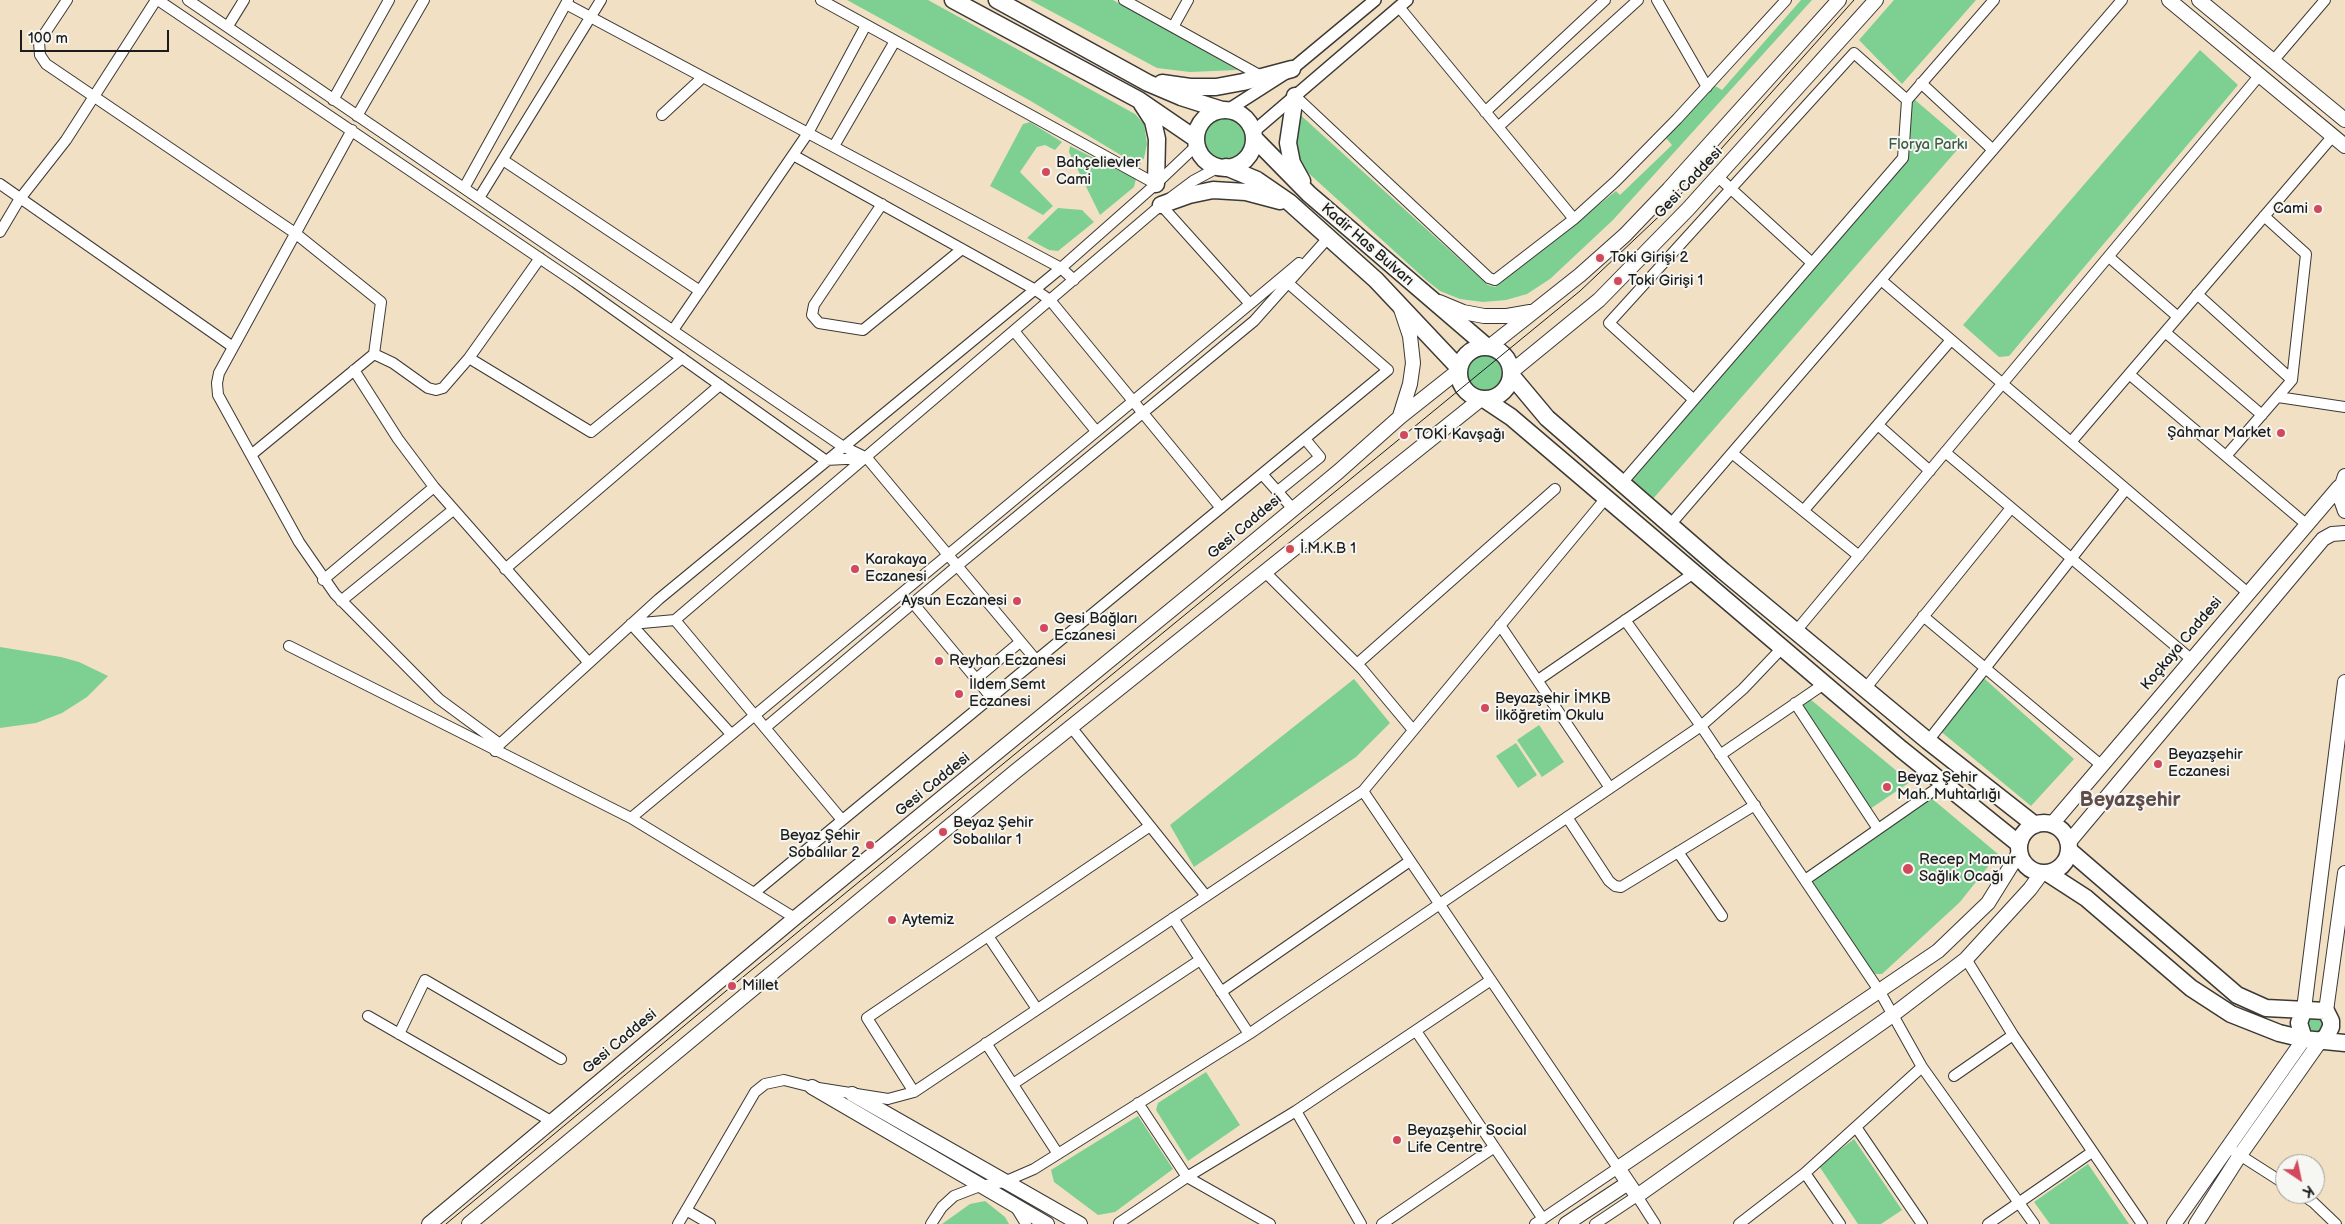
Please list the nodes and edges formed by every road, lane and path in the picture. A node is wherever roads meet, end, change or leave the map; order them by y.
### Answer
1 (67, 0) edge
2 (157, 0) edge
3 (188, 0) edge
4 (244, 0) edge
5 (389, 0) edge
6 (424, 0) edge
7 (600, 0) edge
8 (821, 0) edge
9 (953, 0) edge
10 (997, 0) edge
11 (1124, 0) edge
12 (1188, 0) edge
13 (1375, 0) edge
14 (1605, 0) edge
15 (1638, 0) edge
16 (1786, 0) edge
17 (1839, 0) edge
18 (1876, 0) edge
19 (1994, 0) edge
20 (2122, 0) edge
21 (2169, 0) edge
22 (2199, 0) edge
23 (2325, 0) edge
24 (567, 2) edge
25 (1661, 2) edge
26 (1403, 4) edge
27 (590, 17) junction
28 (866, 25) junction
29 (228, 26) junction
30 (1172, 27) junction
31 (895, 41) junction
32 (2273, 61) junction
33 (1292, 69) junction
34 (2259, 76) junction
35 (703, 77) junction
36 (1137, 77) junction
37 (1263, 77) junction
38 (1921, 83) junction
39 (1707, 87) junction
40 (1295, 96) junction
41 (94, 97) junction
42 (333, 100) junction
43 (1139, 100) junction
44 (1907, 100) junction
45 (1225, 110) junction
46 (1486, 112) junction
47 (662, 115) dead end
48 (357, 116) junction
49 (2345, 120) edge
50 (1498, 127) junction
51 (352, 130) junction
52 (808, 133) junction
53 (1253, 135) junction
54 (2332, 137) junction
55 (1196, 142) junction
56 (834, 146) junction
57 (2345, 146) edge
58 (1993, 150) junction
59 (793, 155) junction
60 (503, 160) junction
61 (1223, 167) junction
62 (1718, 176) junction
63 (0, 184) edge
64 (1156, 184) junction
65 (464, 188) junction
66 (1731, 189) junction
67 (1309, 194) junction
68 (480, 198) junction
69 (19, 200) junction
70 (882, 204) junction
71 (1161, 205) junction
72 (1294, 206) junction
73 (2264, 216) junction
74 (1574, 219) junction
75 (0, 232) edge
76 (295, 233) junction
77 (1328, 238) junction
78 (962, 249) junction
79 (2109, 256) junction
80 (540, 258) junction
81 (1812, 263) junction
82 (1061, 268) junction
83 (1074, 280) junction
84 (1881, 280) junction
85 (1288, 283) junction
86 (1034, 289) junction
87 (700, 291) junction
88 (1422, 293) junction
89 (2197, 294) junction
90 (1050, 300) junction
91 (1250, 304) junction
92 (1399, 304) junction
93 (1533, 311) junction
94 (2178, 317) junction
95 (673, 330) junction
96 (1014, 331) junction
97 (2165, 332) junction
98 (1951, 340) junction
99 (233, 347) junction
100 (1487, 347) junction
101 (374, 354) junction
102 (469, 358) junction
103 (682, 358) junction
104 (354, 370) junction
105 (1458, 370) junction
106 (1511, 374) junction
107 (2129, 374) junction
108 (2292, 380) junction
109 (2002, 384) junction
110 (720, 385) junction
111 (2278, 396) junction
112 (1482, 399) junction
113 (1694, 400) junction
114 (1133, 401) junction
115 (2345, 407) edge
116 (1142, 413) junction
117 (2262, 415) junction
118 (1400, 417) junction
119 (1878, 425) junction
120 (1096, 431) junction
121 (1305, 439) junction
122 (2071, 442) junction
123 (842, 446) junction
124 (1945, 452) junction
125 (1732, 453) junction
126 (251, 455) junction
127 (2226, 456) junction
128 (867, 458) junction
129 (825, 460) junction
130 (1930, 471) junction
131 (1262, 474) junction
132 (2342, 481) edge
133 (1622, 483) junction
134 (434, 487) junction
135 (1555, 489) dead end
136 (2126, 489) junction
137 (1278, 492) junction
138 (1606, 498) junction
139 (1221, 508) junction
140 (2011, 508) junction
141 (1293, 509) junction
142 (453, 510) junction
143 (1804, 510) junction
144 (2345, 511) edge
145 (2306, 524) junction
146 (1670, 525) junction
147 (2344, 532) edge
148 (947, 554) junction
149 (1859, 556) junction
150 (2072, 559) junction
151 (957, 566) junction
152 (505, 569) junction
153 (1264, 571) junction
154 (1694, 573) junction
155 (323, 580) junction
156 (2248, 592) junction
157 (341, 601) junction
158 (913, 603) junction
159 (1923, 616) junction
160 (675, 620) junction
161 (1625, 620) junction
162 (631, 624) junction
163 (1500, 625) junction
164 (1796, 632) junction
165 (1020, 642) junction
166 (289, 646) dead end
167 (1782, 648) junction
168 (2191, 659) junction
169 (1036, 660) junction
170 (589, 663) junction
171 (1357, 664) junction
172 (1985, 668) junction
173 (976, 679) junction
174 (1538, 680) junction
175 (2345, 682) edge
176 (1824, 684) junction
177 (1865, 689) junction
178 (991, 697) junction
179 (1795, 703) junction
180 (754, 715) junction
181 (1701, 726) junction
182 (1071, 727) junction
183 (765, 728) junction
184 (1413, 730) junction
185 (731, 734) junction
186 (1928, 741) junction
187 (498, 748) junction
188 (1720, 754) junction
189 (2102, 765) junction
190 (1943, 784) junction
191 (1610, 788) junction
192 (1363, 791) junction
193 (1754, 805) junction
194 (1567, 817) junction
195 (631, 818) junction
196 (842, 820) junction
197 (2052, 824) junction
198 (2034, 825) junction
199 (1150, 826) junction
200 (1878, 829) junction
201 (2069, 847) junction
202 (2019, 848) junction
203 (1678, 852) junction
204 (1410, 861) junction
205 (2345, 873) edge
206 (2045, 874) junction
207 (1805, 880) junction
208 (754, 893) junction
209 (1206, 896) junction
210 (1440, 904) junction
211 (1722, 916) dead end
212 (795, 918) junction
213 (1173, 918) junction
214 (988, 936) junction
215 (1953, 939) junction
216 (1966, 959) junction
217 (1200, 960) junction
218 (1491, 980) junction
219 (1221, 992) junction
220 (1880, 992) junction
221 (1037, 1009) junction
222 (2304, 1009) junction
223 (2326, 1011) junction
224 (1894, 1014) junction
225 (2345, 1014) edge
226 (368, 1016) dead end
227 (1416, 1031) junction
228 (399, 1034) junction
229 (1249, 1034) junction
230 (2013, 1035) junction
231 (2304, 1038) junction
232 (2321, 1040) junction
233 (986, 1043) junction
234 (2345, 1043) edge
235 (561, 1059) dead end
236 (1922, 1067) junction
237 (1954, 1076) dead end
238 (1013, 1084) junction
239 (812, 1088) junction
240 (914, 1092) junction
241 (852, 1094) junction
242 (1138, 1103) junction
243 (1296, 1111) junction
244 (551, 1121) junction
245 (1856, 1126) junction
246 (2228, 1147) junction
247 (1493, 1148) junction
248 (2092, 1152) junction
249 (1058, 1154) junction
250 (2240, 1155) junction
251 (1618, 1168) junction
252 (1805, 1173) junction
253 (1187, 1178) junction
254 (2275, 1178) edge
255 (1004, 1182) junction
256 (1628, 1183) junction
257 (980, 1186) junction
258 (1636, 1196) junction
259 (2019, 1203) junction
260 (2315, 1204) edge
261 (1015, 1206) junction
262 (686, 1210) junction
263 (1755, 1220) edge
264 (1539, 1222) edge
265 (1119, 1223) dead end
266 (429, 1224) edge
267 (469, 1224) edge
268 (678, 1224) edge
269 (710, 1224) edge
270 (931, 1224) edge
271 (1026, 1224) edge
272 (1047, 1224) edge
273 (1080, 1224) edge
274 (1270, 1224) edge
275 (1361, 1224) edge
276 (1382, 1224) edge
277 (1566, 1224) edge
278 (1595, 1224) edge
279 (1655, 1224) edge
280 (1739, 1224) edge
281 (1840, 1224) edge
282 (1922, 1224) edge
283 (1988, 1224) edge
284 (2034, 1224) edge
285 (2142, 1224) edge
286 (2174, 1224) edge
287 (2196, 1224) edge
288 (2336, 1224) edge

1 - 41 street
2 - 41 street
2 - 51 street
3 - 29 street
4 - 29 street
5 - 42 street
6 - 48 street
7 - 27 street
8 - 28 street
9 - 43 highway
10 - 36 highway
11 - 30 street
12 - 30 street
13 - 33 street
14 - 46 street
15 - 50 street
16 - 39 street
17 - 93 main road, Gesi Caddesi
18 - 62 main road, Gesi Caddesi
19 - 38 street
20 - 58 street
21 - 34 main road
22 - 32 main road
23 - 32 street
24 - 27 street
24 - 65 street
25 - 39 street
26 - 40 street
26 - 46 street
27 - 35 street
27 - 60 street
28 - 31 street
28 - 52 street
29 - 42 street
30 - 37 street
31 - 56 street
31 - 64 street
32 - 34 main road
32 - 49 main road
33 - 37 highway
33 - 45 street
34 - 54 main road
34 - 79 street
35 - 47 street
35 - 52 street
36 - 37 highway
36 - 45 highway
38 - 44 street
38 - 58 street
39 - 74 street
40 - 53 street
40 - 67 highway
40 - 74 street
41 - 69 street
41 - 76 street
42 - 48 street
43 - 55 highway
43 - 64 highway
44 - 66 street
44 - 81 street
45 - 53 highway
45 - 55 highway
46 - 50 street
48 - 65 street
50 - 74 street
51 - 76 street
51 - 80 street
52 - 56 street
52 - 59 street
53 - 61 highway
53 - 67 highway, Kadir Has Bulvarı
54 - 57 main road
54 - 73 street
55 - 61 highway
55 - 64 street
56 - 82 street
58 - 84 street
59 - 70 street
59 - 87 street
60 - 68 street
60 - 87 street
61 - 71 street
61 - 72 highway, Kadir Has Bulvarı
62 - 66 street
62 - 106 main road, Gesi Caddesi
63 - 69 street
64 - 82 street
65 - 68 street
66 - 81 street
66 - 113 street
67 - 88 highway, Kadir Has Bulvarı
68 - 95 street
69 - 75 street
69 - 99 street
70 - 78 street
70 - 78 street
71 - 72 highway
71 - 83 street
71 - 91 street
72 - 77 highway, Kadir Has Bulvarı
73 - 89 street
73 - 108 street
76 - 99 street
76 - 101 street
77 - 85 street
77 - 91 street
77 - 92 highway, Kadir Has Bulvarı
78 - 86 street
79 - 94 street
79 - 109 street
80 - 102 street
80 - 103 street
81 - 113 street
82 - 83 street
82 - 86 street
83 - 90 street
84 - 98 street
84 - 125 street
85 - 116 street
85 - 121 street
86 - 90 street
86 - 123 street
87 - 95 street
88 - 93 main road
88 - 100 highway, Kadir Has Bulvarı
89 - 94 street
89 - 108 street
90 - 96 street
90 - 114 street
91 - 114 street
92 - 105 highway, Kadir Has Bulvarı
92 - 118 main road
93 - 100 main road, Gesi Caddesi
94 - 97 street
95 - 123 street
96 - 120 street
96 - 128 street
97 - 107 street
97 - 117 street
98 - 109 street
98 - 119 street
99 - 126 street
100 - 105 highway
100 - 106 highway
101 - 102 street
101 - 104 street
102 - 103 street
103 - 110 street
104 - 126 street
104 - 134 street
105 - 112 highway
105 - 118 main road, Gesi Caddesi
106 - 112 highway
106 - 133 highway
107 - 122 street
107 - 127 street
108 - 111 street
109 - 122 street
109 - 124 street
110 - 129 street
110 - 152 street
111 - 115 street
111 - 117 street
112 - 138 highway
112 - 153 main road
113 - 133 street
114 - 116 street
114 - 120 street
116 - 139 street
116 - 151 street
117 - 127 street
118 - 141 main road, Gesi Caddesi
119 - 130 street
119 - 143 street
120 - 148 street
121 - 131 street
121 - 137 street
122 - 136 street
123 - 128 street
123 - 129 street
124 - 130 street
124 - 140 street
125 - 143 street
125 - 146 street
126 - 155 street
127 - 145 street
128 - 129 street
128 - 148 street
128 - 160 street
129 - 162 street
130 - 149 street
131 - 137 street
131 - 139 street
132 - 144 main road
132 - 145 main road, Koçkaya Caddesi
133 - 146 highway
134 - 142 street
134 - 155 street
135 - 171 street
136 - 150 street
136 - 156 street
137 - 141 street
138 - 154 highway
138 - 163 street
139 - 169 street
140 - 150 street
140 - 159 street
141 - 212 main road, Gesi Caddesi
142 - 152 street
142 - 157 street
143 - 149 street
145 - 156 main road, Koçkaya Caddesi
146 - 164 highway
147 - 201 main road
148 - 151 street
148 - 180 street
149 - 164 street
150 - 168 street
150 - 172 street
151 - 158 street
151 - 165 street
152 - 170 street
153 - 171 street
153 - 182 main road
154 - 161 street
154 - 167 highway
155 - 157 street
156 - 168 main road, Koçkaya Caddesi
157 - 187 street
158 - 173 street
158 - 183 street
159 - 172 street
159 - 177 street
160 - 162 street
160 - 180 street
161 - 174 street
161 - 181 street
162 - 170 street
162 - 185 street
163 - 174 street
163 - 184 street
164 - 177 highway
165 - 169 street
165 - 173 street
166 - 187 street
167 - 176 highway
167 - 181 street
168 - 189 main road, Koçkaya Caddesi
169 - 178 street
170 - 187 street
171 - 184 street
172 - 186 street
172 - 189 street
173 - 178 street
174 - 191 street
175 - 222 main road
176 - 179 street
176 - 190 highway
177 - 186 highway
178 - 196 street
179 - 188 street
179 - 200 street
180 - 183 street
180 - 185 street
181 - 188 street
181 - 191 street
182 - 199 street
182 - 267 main road
183 - 196 street
184 - 192 street
185 - 195 street
186 - 198 highway
187 - 195 street
188 - 193 street
189 - 197 main road, Koçkaya Caddesi
190 - 200 street
190 - 202 highway
191 - 194 street
192 - 204 street
192 - 209 street
193 - 203 street
193 - 207 street
194 - 203 street
194 - 210 street
195 - 208 street
196 - 208 street
197 - 198 highway
197 - 201 highway
198 - 202 highway
199 - 209 street
199 - 214 street
200 - 207 street
201 - 206 highway
201 - 222 highway
202 - 206 highway
202 - 215 main road
203 - 211 street
204 - 210 street
204 - 219 street
205 - 223 main road
206 - 216 main road
206 - 231 highway
207 - 220 street
208 - 212 street
209 - 213 street
210 - 218 street
210 - 229 street
212 - 244 main road, Gesi Caddesi
213 - 217 street
213 - 221 street
214 - 221 street
214 - 240 street
215 - 216 main road
215 - 220 main road
216 - 224 main road
216 - 230 street
217 - 219 street
217 - 238 street
218 - 227 street
218 - 251 street
219 - 229 street
220 - 224 street
220 - 251 main road
221 - 233 street
222 - 223 highway
222 - 231 highway
223 - 225 highway
223 - 232 highway
224 - 236 street
224 - 258 main road
226 - 228 street
227 - 243 street
227 - 247 street
228 - 235 street
228 - 244 street
229 - 242 street
230 - 237 street
230 - 248 street
231 - 232 highway
231 - 246 main road
232 - 234 highway
232 - 250 main road
233 - 238 street
233 - 240 street
236 - 245 street
236 - 259 street
238 - 249 street
239 - 241 street
239 - 257 main road
239 - 262 street
240 - 241 street
241 - 255 main road
242 - 249 street
242 - 253 street
243 - 253 street
243 - 275 street
244 - 266 main road, Gesi Caddesi
245 - 252 street
245 - 282 street
246 - 250 street
246 - 286 main road
247 - 264 street
247 - 276 street
248 - 259 street
248 - 285 street
249 - 255 street
250 - 254 street
250 - 287 main road
251 - 256 main road
251 - 264 street
252 - 263 street
252 - 281 street
253 - 265 street
253 - 274 street
255 - 257 street
255 - 273 main road
256 - 258 main road
256 - 277 main road
257 - 261 main road
257 - 270 street
258 - 278 street
258 - 279 street
259 - 283 street
259 - 284 street
260 - 288 street
261 - 271 street
261 - 272 main road
262 - 268 street
262 - 269 street
263 - 280 street

